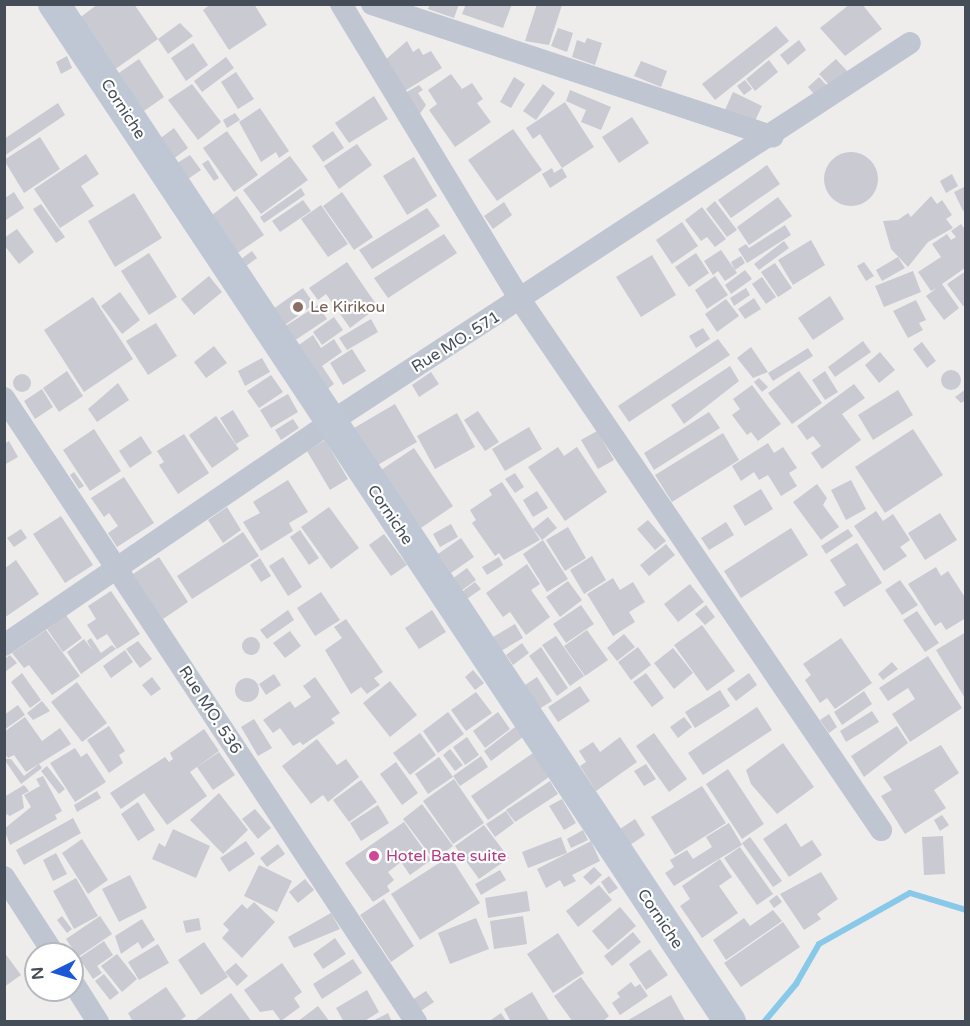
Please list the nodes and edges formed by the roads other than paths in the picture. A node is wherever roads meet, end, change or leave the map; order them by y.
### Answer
1 (54, 4) edge
2 (341, 4) edge
3 (372, 4) edge
4 (910, 43) dead end
5 (773, 137) junction
6 (521, 301) junction
7 (4, 398) edge
8 (329, 423) junction
9 (116, 566) junction
10 (4, 645) edge
11 (881, 830) dead end
12 (4, 877) edge
13 (46, 942) edge
14 (84, 1000) edge
15 (98, 1022) edge
16 (416, 1022) edge
17 (730, 1022) edge

1 - 8 street, Corniche
2 - 6 street
3 - 5 street
4 - 5 street, Rue MO. 571
5 - 6 street, Rue MO. 571
6 - 8 street, Rue MO. 571
6 - 11 street
7 - 9 street, Rue MO. 536
8 - 9 street, Rue MO. 571
8 - 17 street, Corniche
9 - 10 street, Rue MO. 571
9 - 16 street, Rue MO. 536
12 - 13 street
14 - 15 street

